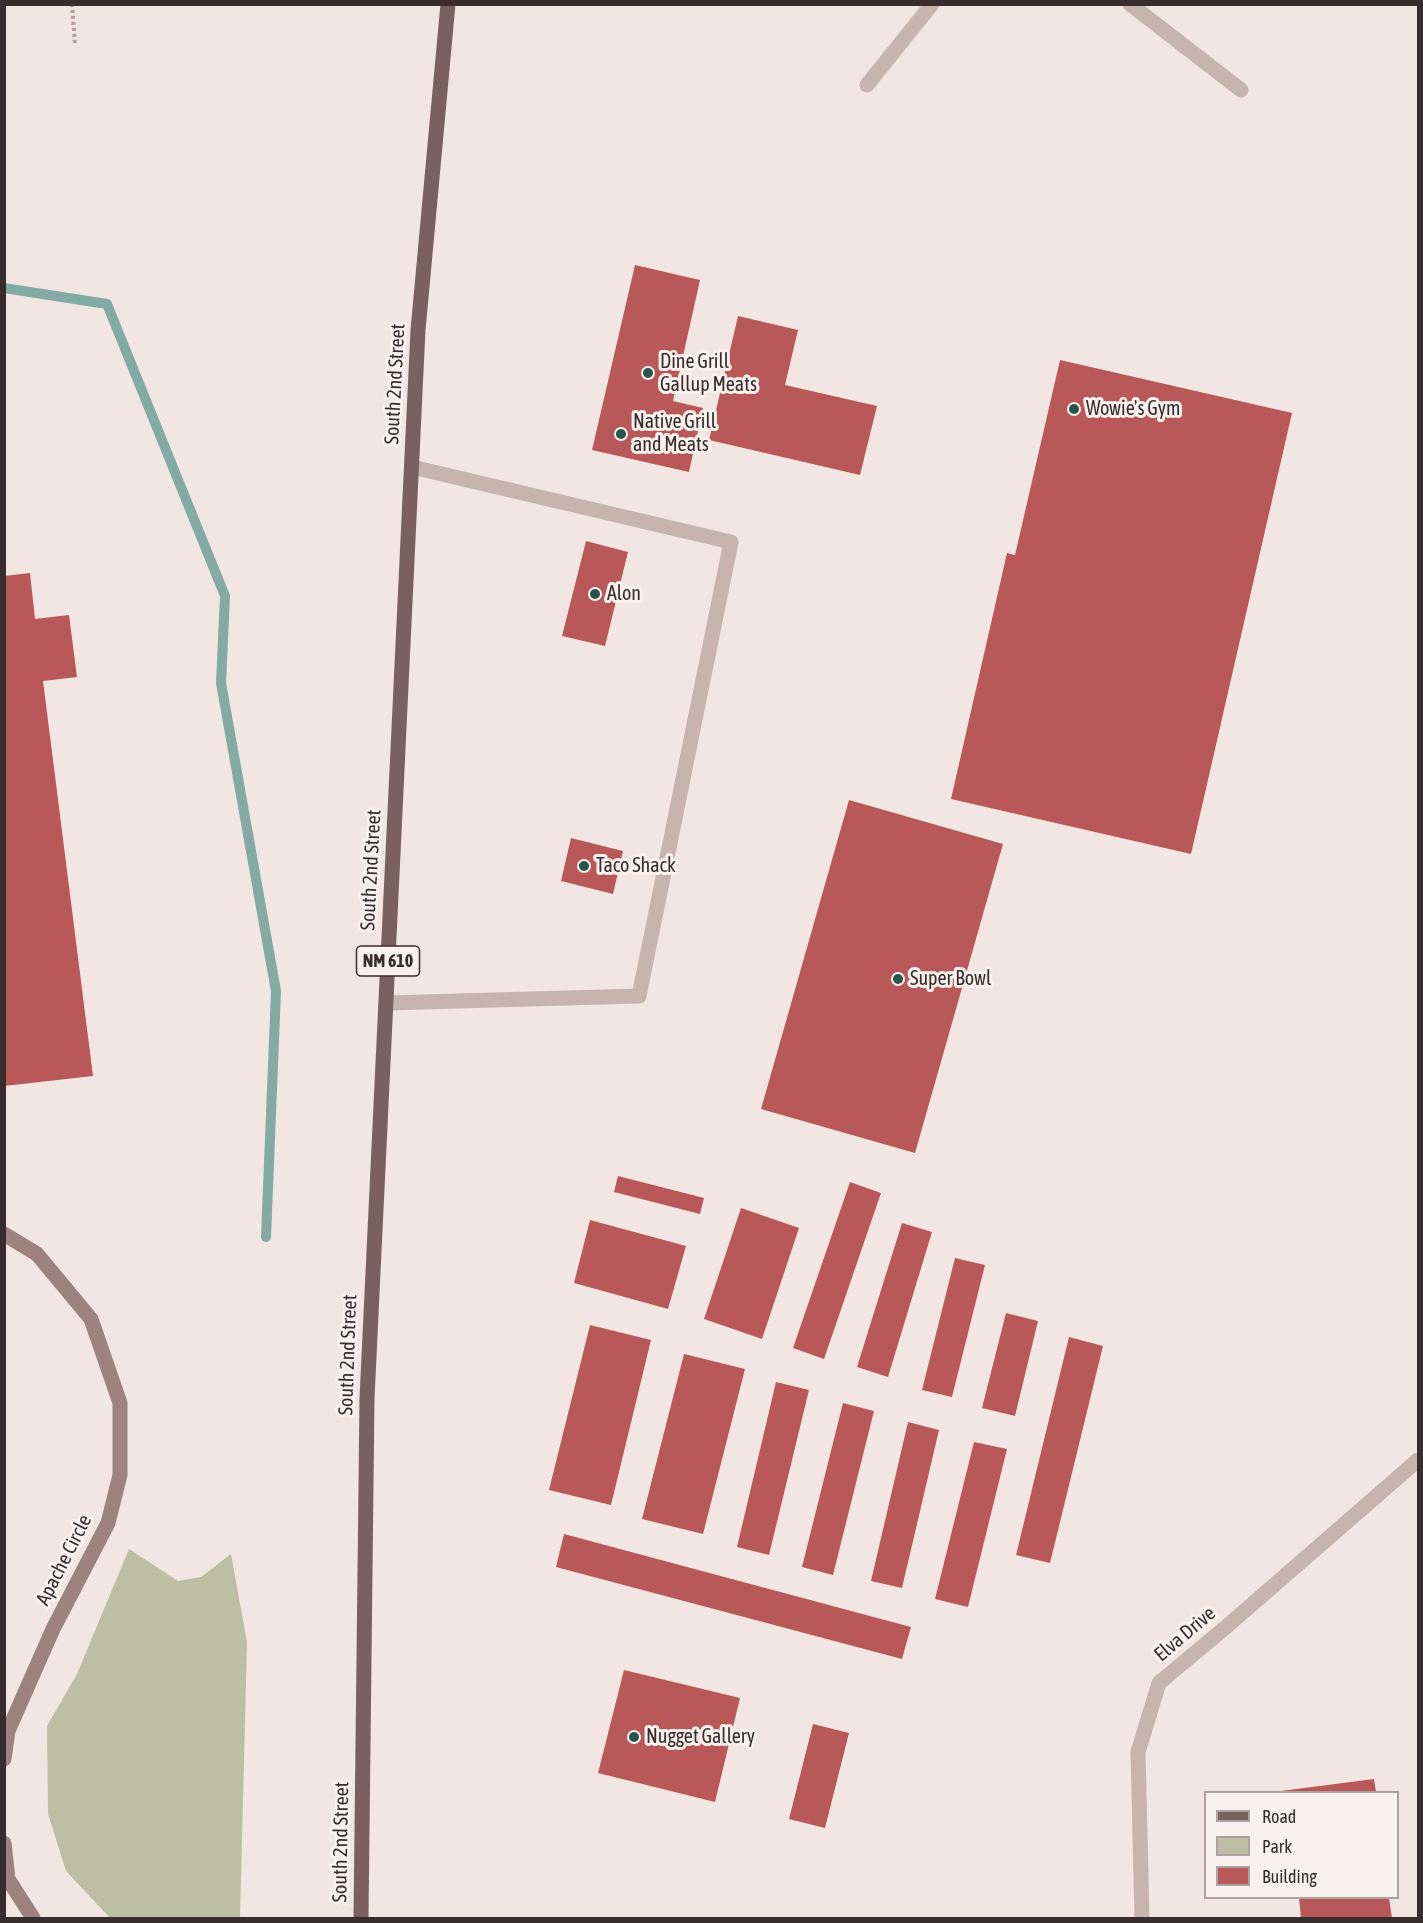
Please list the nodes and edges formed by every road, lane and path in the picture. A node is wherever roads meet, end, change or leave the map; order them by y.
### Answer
1 (72, 4) edge
2 (448, 4) edge
3 (932, 4) edge
4 (1130, 4) edge
5 (75, 43) dead end
6 (867, 85) dead end
7 (1241, 90) dead end
8 (412, 468) junction
9 (386, 1003) junction
10 (4, 1234) edge
11 (1419, 1460) edge
12 (4, 1759) edge
13 (4, 1843) edge
14 (33, 1918) edge
15 (361, 1918) edge
16 (1142, 1918) edge

1 - 5 path
2 - 8 main road, South 2nd Street / NM 610
3 - 6 street
4 - 7 street
8 - 9 main road, South 2nd Street / NM 610
8 - 9 street
9 - 15 main road, South 2nd Street / NM 610
10 - 12 main road, Apache Circle
11 - 16 street, Elva Drive
13 - 14 main road

